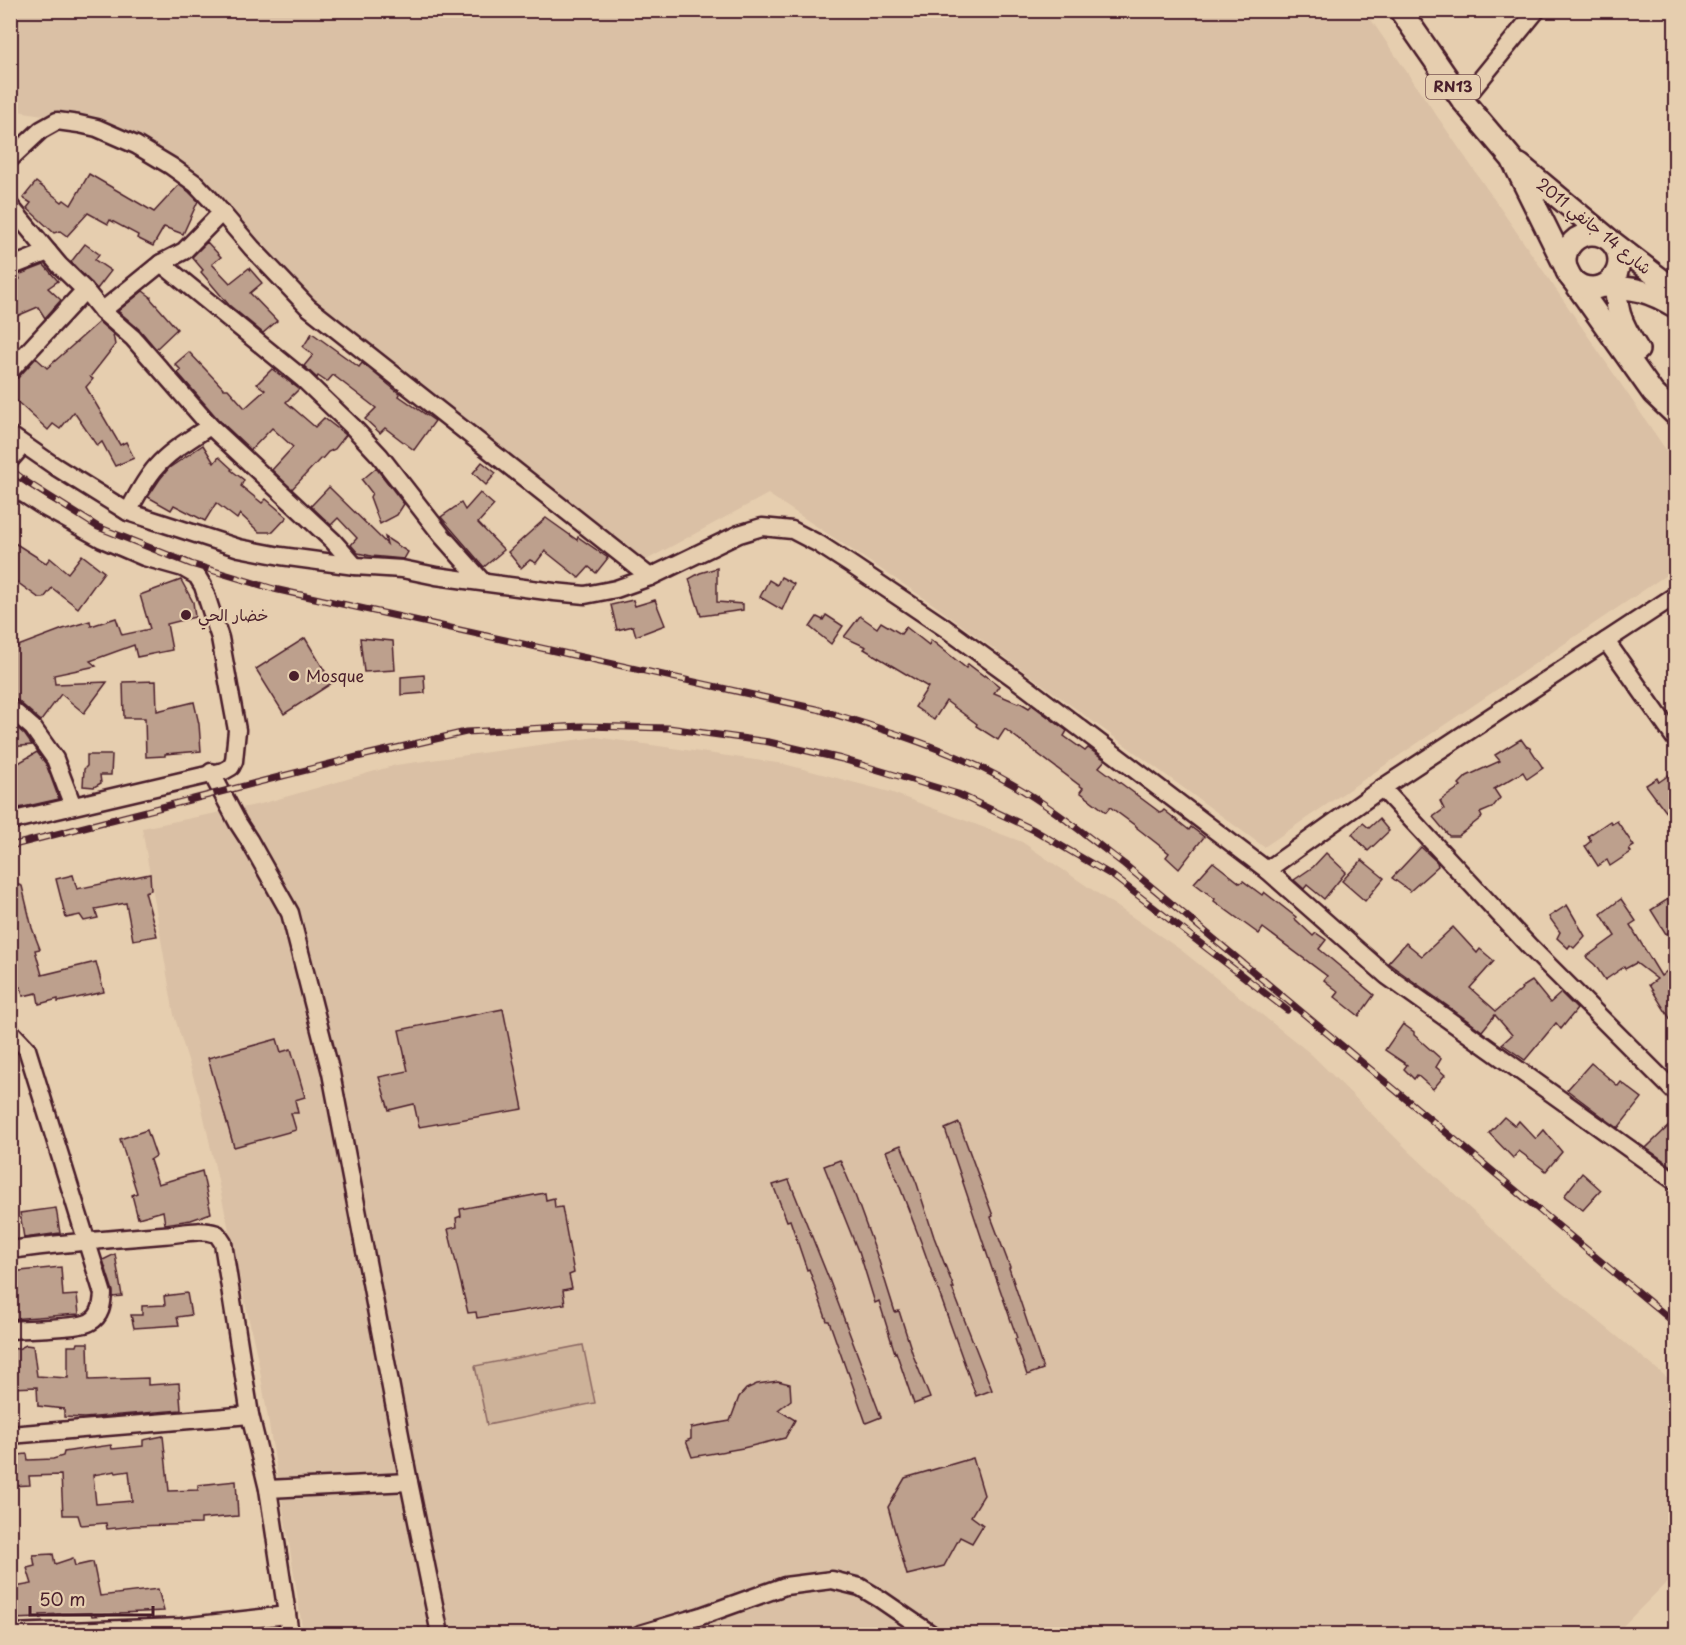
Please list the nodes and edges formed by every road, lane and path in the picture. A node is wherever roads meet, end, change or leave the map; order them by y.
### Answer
1 (1400, 10) edge
2 (1537, 10) edge
3 (1463, 101) junction
4 (10, 159) edge
5 (1512, 159) junction
6 (10, 206) edge
7 (222, 212) junction
8 (1611, 241) junction
9 (48, 252) junction
10 (161, 263) junction
11 (10, 267) edge
12 (1570, 276) junction
13 (1611, 282) junction
14 (85, 290) junction
15 (1676, 291) edge
16 (1676, 307) edge
17 (102, 311) junction
18 (10, 370) edge
19 (1676, 414) edge
20 (210, 426) junction
21 (17, 440) edge
22 (10, 460) edge
23 (10, 485) edge
24 (128, 512) junction
25 (355, 566) junction
26 (650, 577) junction
27 (482, 581) junction
28 (1676, 595) edge
29 (1606, 640) junction
30 (10, 708) edge
31 (1676, 740) edge
32 (211, 772) junction
33 (1382, 788) junction
34 (73, 806) junction
35 (10, 821) edge
36 (1266, 870) junction
37 (10, 1031) edge
38 (1676, 1094) edge
39 (1676, 1182) edge
40 (87, 1240) junction
41 (10, 1250) edge
42 (10, 1330) edge
43 (250, 1414) junction
44 (10, 1435) edge
45 (409, 1482) junction
46 (268, 1489) junction
47 (287, 1615) junction
48 (10, 1633) edge
49 (290, 1635) edge
50 (440, 1635) edge
51 (640, 1635) edge
52 (931, 1635) edge

1 - 3 main road, RN13
2 - 3 street
3 - 5 main road, RN13
4 - 7 street
5 - 8 main road, شارع 14 جانفي 2011
5 - 12 main road, RN13
6 - 9 street
7 - 10 street
7 - 26 street
8 - 12 main road
8 - 13 main road
8 - 15 main road, شارع 14 جانفي 2011
9 - 11 street
9 - 14 street
10 - 17 street
10 - 27 street
12 - 13 main road, شارع 14 جانفي 2011
12 - 19 main road, RN13
13 - 16 main road, شارع 14 جانفي 2011
13 - 19 main road
14 - 17 street
14 - 18 street
17 - 20 street
20 - 24 street
20 - 25 street
21 - 22 street
21 - 24 street
23 - 32 street
24 - 25 street
25 - 27 street
26 - 27 street
26 - 36 street
28 - 29 street
29 - 31 street
29 - 33 street
30 - 34 street
32 - 34 street
32 - 45 street
33 - 36 street
33 - 38 street
34 - 35 street
36 - 39 street
37 - 40 street
40 - 41 street
40 - 42 street
40 - 43 street
43 - 44 street
43 - 46 street
45 - 46 street
45 - 50 street
46 - 47 street
47 - 48 street
47 - 49 street
51 - 52 street

